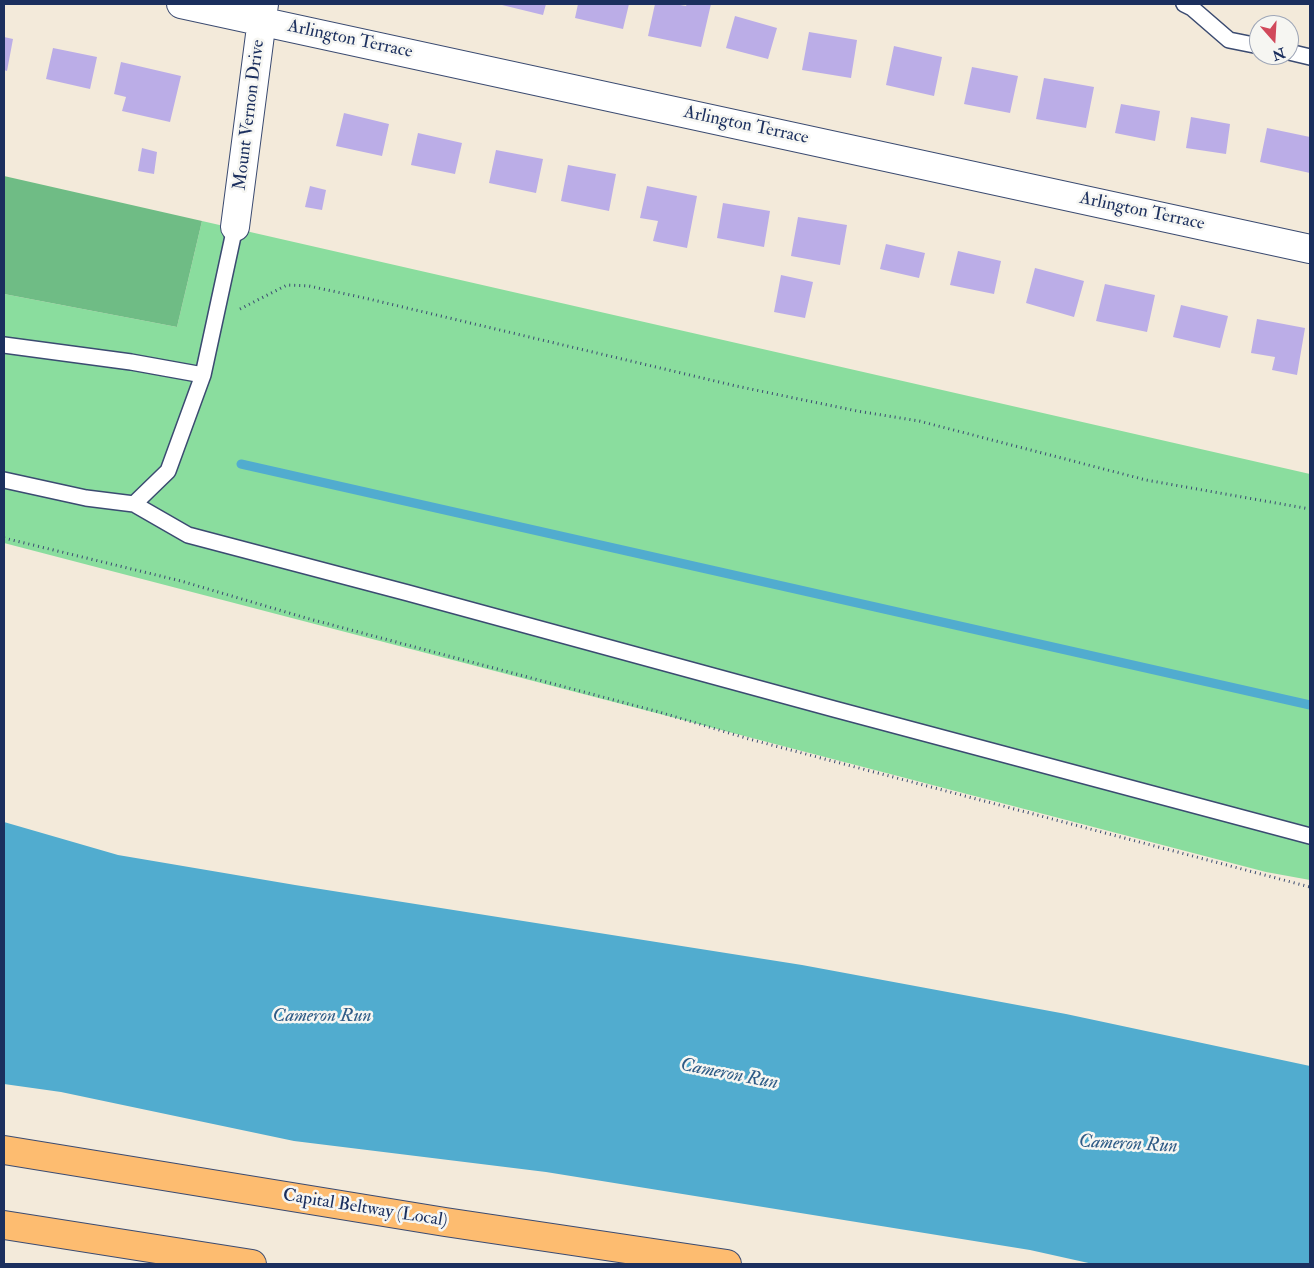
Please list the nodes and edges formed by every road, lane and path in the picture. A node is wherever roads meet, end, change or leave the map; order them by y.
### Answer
1 (181, 4) edge
2 (1184, 4) edge
3 (263, 12) edge
4 (1249, 44) edge
5 (236, 227) joint
6 (1310, 249) edge
7 (216, 316) junction
8 (4, 345) edge
9 (203, 376) junction
10 (4, 480) edge
11 (134, 504) junction
12 (1310, 509) edge
13 (4, 538) edge
14 (1310, 836) edge
15 (1310, 886) edge
16 (4, 1150) edge
17 (4, 1225) edge
18 (252, 1264) edge
19 (727, 1264) edge

1 - 3 street, Arlington Terrace
2 - 4 lane
3 - 5 street, Mount Vernon Drive
3 - 6 street, Arlington Terrace
5 - 7 lane
7 - 9 lane
7 - 12 path
8 - 9 lane
9 - 11 lane
10 - 11 lane
11 - 14 lane
13 - 15 path
16 - 19 highway, Capital Beltway (Local)
17 - 18 highway

